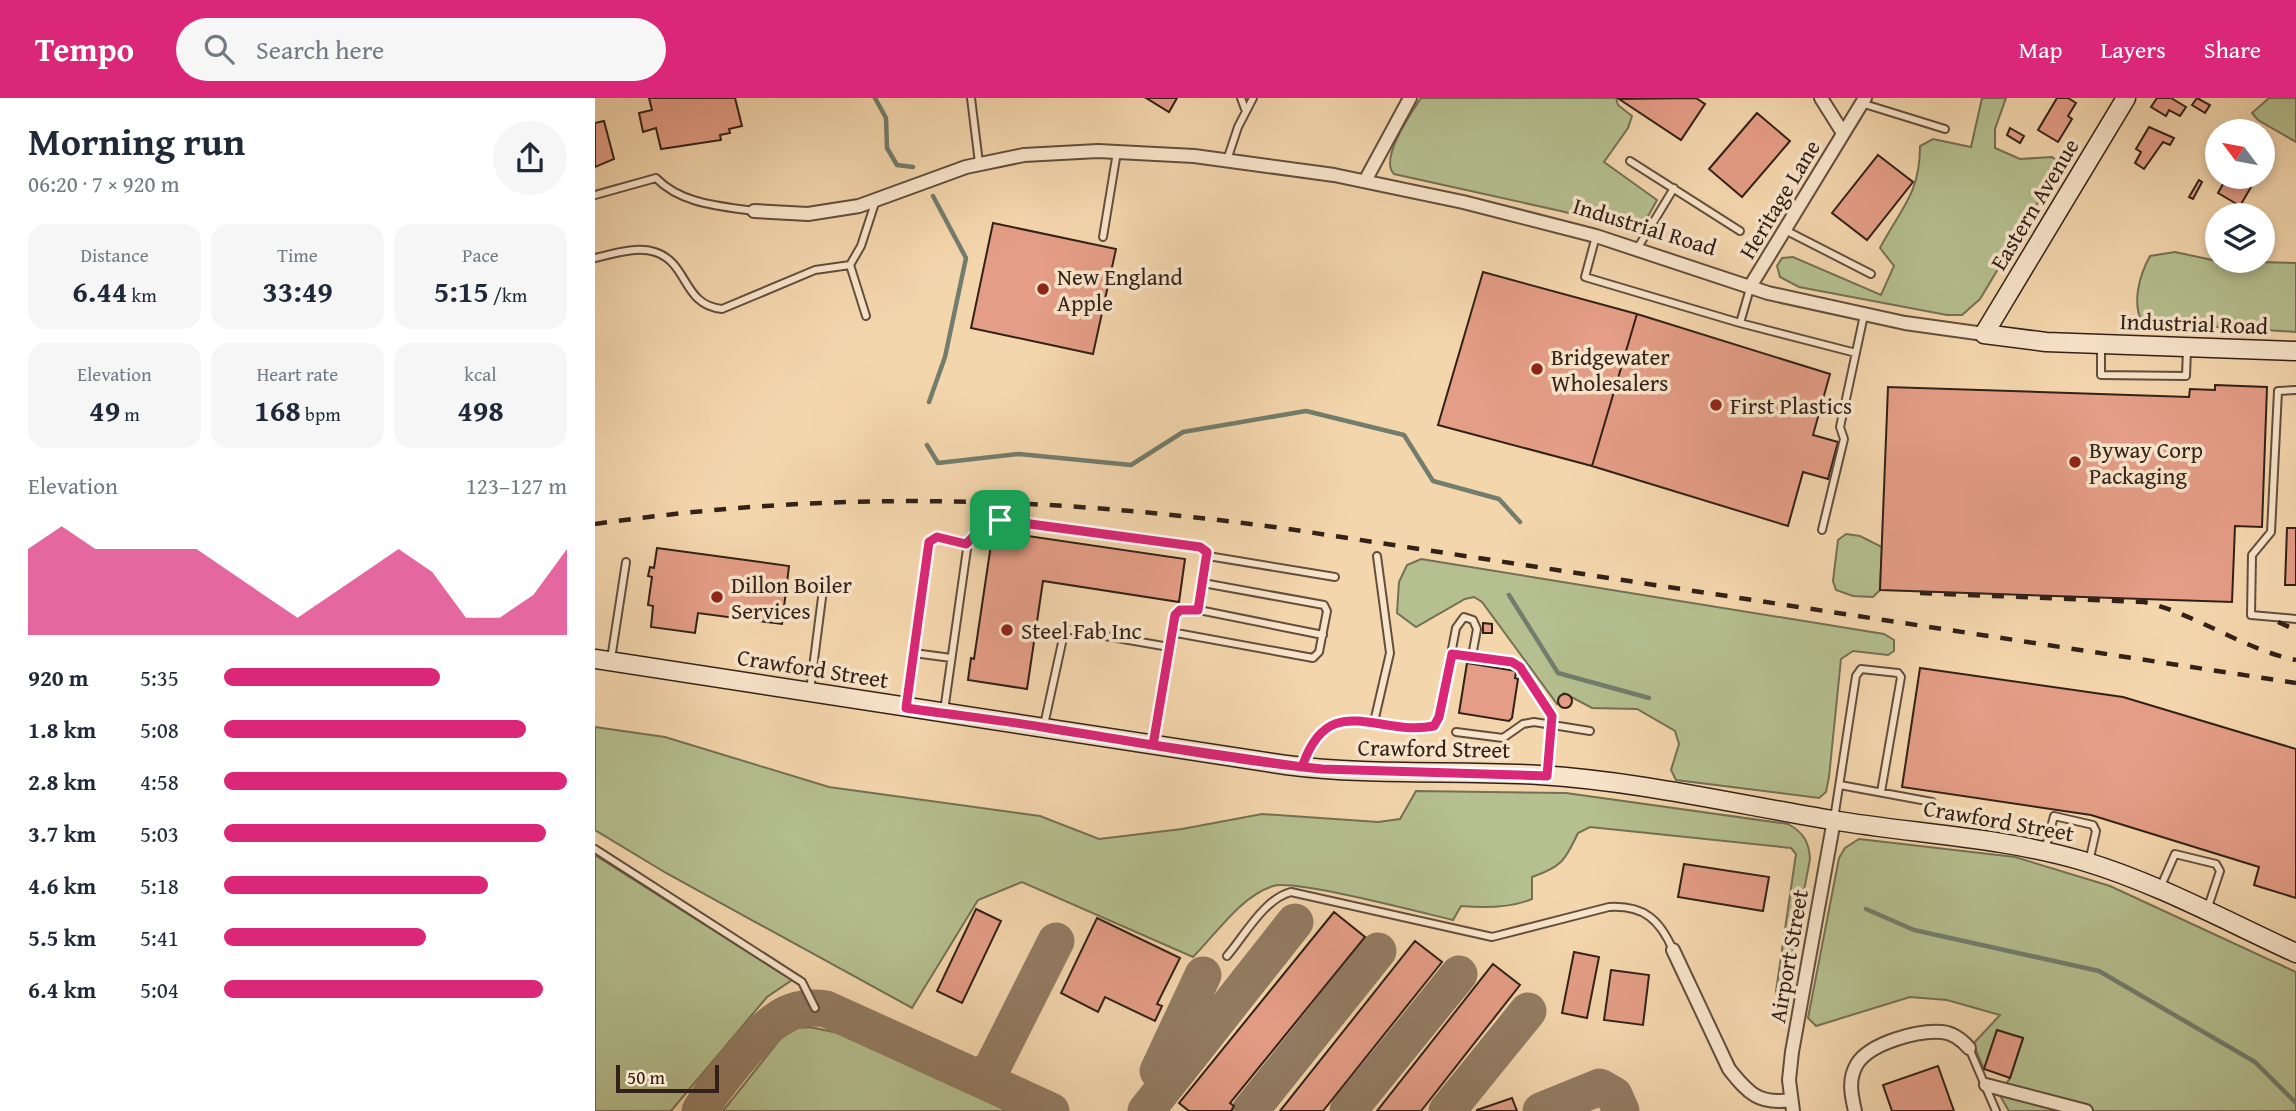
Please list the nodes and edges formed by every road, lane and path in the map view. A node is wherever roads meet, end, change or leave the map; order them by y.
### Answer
1 (971, 98) edge
2 (1241, 98) edge
3 (1253, 98) edge
4 (1410, 98) edge
5 (1821, 98) edge
6 (2126, 98) edge
7 (1863, 101) edge
8 (1245, 111) junction
9 (1945, 129) dead end
10 (1843, 133) junction
11 (1117, 152) junction
12 (1227, 160) junction
13 (1630, 161) dead end
14 (979, 163) junction
15 (1365, 181) junction
16 (1674, 188) junction
17 (595, 195) edge
18 (875, 203) junction
19 (754, 211) joint
20 (1785, 230) junction
21 (1740, 231) dead end
22 (1596, 236) junction
23 (1103, 237) dead end
24 (1637, 249) junction
25 (595, 258) edge
26 (850, 265) junction
27 (1871, 274) dead end
28 (1751, 285) junction
29 (1864, 315) junction
30 (866, 316) dead end
31 (1740, 323) junction
32 (1985, 334) junction
33 (2101, 344) junction
34 (2187, 347) junction
35 (2296, 351) edge
36 (1856, 354) junction
37 (2296, 390) edge
38 (1822, 530) dead end
39 (966, 544) junction
40 (1208, 556) junction
41 (1377, 556) dead end
42 (626, 562) dead end
43 (1335, 577) dead end
44 (824, 582) dead end
45 (1203, 583) junction
46 (1198, 610) junction
47 (2296, 619) edge
48 (1171, 632) junction
49 (1322, 635) junction
50 (1169, 647) junction
51 (914, 653) junction
52 (1452, 654) junction
53 (1472, 656) junction
54 (951, 659) junction
55 (603, 660) edge
56 (810, 692) junction
57 (906, 708) junction
58 (943, 713) junction
59 (1374, 722) junction
60 (1552, 725) junction
61 (1044, 727) junction
62 (1590, 731) dead end
63 (1456, 732) dead end
64 (1153, 745) junction
65 (1302, 767) junction
66 (1547, 776) junction
67 (1840, 785) junction
68 (1881, 792) junction
69 (1931, 802) dead end
70 (1834, 820) junction
71 (595, 849) edge
72 (2045, 852) junction
73 (2088, 863) junction
74 (2160, 889) junction
75 (2206, 912) junction
76 (1673, 950) joint
77 (2296, 953) edge
78 (1227, 956) dead end
79 (815, 1008) dead end
80 (1969, 1048) joint
81 (1986, 1085) junction
82 (1792, 1105) edge
83 (1855, 1111) edge
84 (1996, 1111) edge
85 (2087, 1111) edge

1 - 14 lane
2 - 8 lane
3 - 8 lane
4 - 15 street
5 - 10 street
6 - 32 main road, Eastern Avenue
7 - 9 lane
7 - 10 street, Heritage Lane
8 - 12 lane
10 - 20 street, Heritage Lane
11 - 12 street, Industrial Road
11 - 14 street, Industrial Road
11 - 23 lane
12 - 15 street, Industrial Road
13 - 16 lane
14 - 18 street, Industrial Road
15 - 22 street, Industrial Road
16 - 21 lane
16 - 24 lane
17 - 19 lane
18 - 19 street, Industrial Road
18 - 26 lane
20 - 27 lane
20 - 28 street, Heritage Lane
22 - 24 street, Industrial Road
22 - 31 lane
24 - 28 street, Industrial Road
25 - 26 lane
26 - 30 lane
28 - 29 street, Industrial Road
28 - 31 lane
29 - 32 street, Industrial Road
29 - 36 lane
31 - 36 lane
32 - 33 main road, Industrial Road
33 - 34 main road, Industrial Road
33 - 34 lane
34 - 35 main road, Industrial Road
36 - 38 lane
37 - 47 lane
39 - 40 lane
39 - 51 lane
39 - 54 lane
40 - 43 lane
40 - 45 lane
41 - 59 lane
42 - 55 lane
44 - 56 lane
45 - 46 lane
45 - 49 lane
46 - 48 lane
46 - 49 lane
48 - 49 lane
48 - 50 lane
50 - 61 lane
50 - 64 lane
51 - 54 lane
51 - 57 lane
52 - 53 lane
52 - 53 lane
52 - 59 lane
53 - 60 lane
54 - 58 lane
55 - 56 main road, Crawford Street
56 - 57 main road, Crawford Street
57 - 58 main road, Crawford Street
58 - 61 main road, Crawford Street
59 - 65 lane
60 - 62 lane
60 - 63 lane
60 - 66 lane
61 - 64 main road, Crawford Street
64 - 65 main road, Crawford Street
65 - 66 main road, Crawford Street
66 - 70 main road, Crawford Street
67 - 68 lane
67 - 68 lane
67 - 70 lane
68 - 69 lane
70 - 72 main road, Crawford Street
70 - 82 street, Airport Street
71 - 79 lane
72 - 73 main road, Crawford Street
72 - 73 lane
73 - 74 main road, Crawford Street
74 - 75 main road, Crawford Street
74 - 75 lane
75 - 77 main road, Crawford Street
76 - 78 lane
76 - 82 street, Airport Street
80 - 81 lane
80 - 83 street
81 - 84 lane
81 - 85 street

